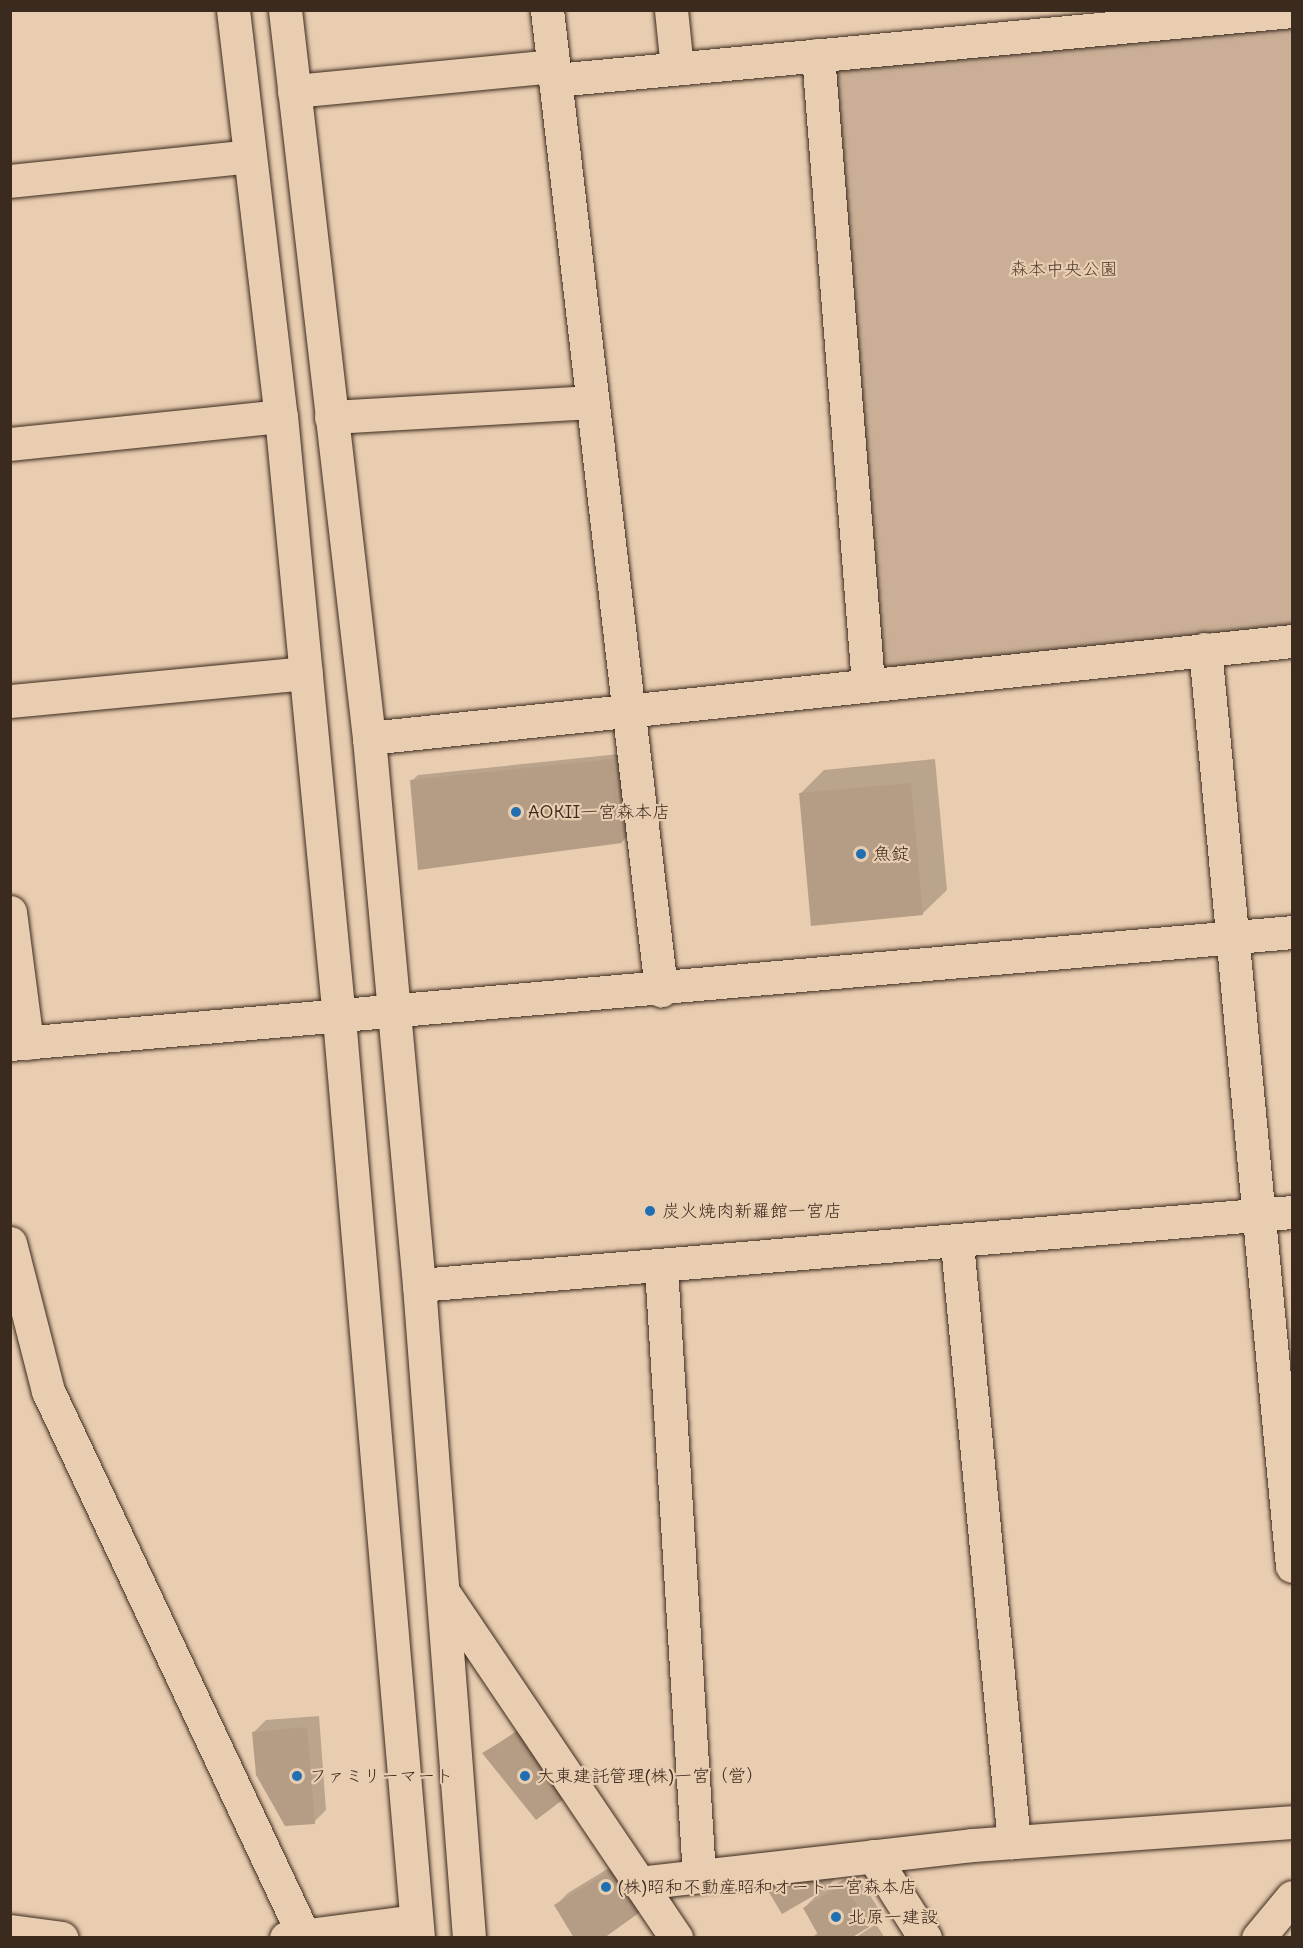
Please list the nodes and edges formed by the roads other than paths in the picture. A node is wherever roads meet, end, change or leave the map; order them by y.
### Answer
1 (233, 10) edge
2 (285, 10) edge
3 (547, 10) edge
4 (671, 10) edge
5 (1276, 11) edge
6 (818, 55) junction
7 (677, 68) junction
8 (554, 73) junction
9 (294, 91) junction
10 (250, 156) junction
11 (10, 182) edge
12 (593, 402) junction
13 (281, 416) junction
14 (331, 417) junction
15 (10, 444) edge
16 (1293, 640) edge
17 (1205, 649) junction
18 (306, 673) junction
19 (868, 682) junction
20 (10, 701) edge
21 (631, 707) junction
22 (369, 738) junction
23 (10, 912) edge
24 (1293, 932) edge
25 (1231, 938) junction
26 (661, 990) junction
27 (395, 1011) junction
28 (339, 1018) junction
29 (19, 1044) edge
30 (1293, 1212) edge
31 (1259, 1215) junction
32 (10, 1243) edge
33 (957, 1244) junction
34 (661, 1268) junction
35 (16, 1285) edge
36 (418, 1285) junction
37 (1293, 1566) edge
38 (442, 1591) junction
39 (1293, 1822) edge
40 (1014, 1842) junction
41 (873, 1856) junction
42 (699, 1876) junction
43 (639, 1882) junction
44 (1293, 1897) edge
45 (417, 1929) edge
46 (10, 1931) edge
47 (295, 1936) edge
48 (62, 1938) edge
49 (469, 1938) edge
50 (676, 1938) edge
51 (925, 1938) edge
52 (1258, 1938) edge

1 - 10 street
2 - 9 street
3 - 8 street
4 - 7 street
5 - 6 street
6 - 7 street
6 - 19 street
7 - 8 street
8 - 9 street
8 - 12 street
9 - 14 street
10 - 11 street
10 - 13 street
12 - 14 street
12 - 21 street
13 - 15 street
13 - 18 street
14 - 22 street
16 - 17 street
17 - 19 street
17 - 25 street
18 - 20 street
18 - 28 street
19 - 21 street
21 - 22 street
21 - 26 street
22 - 27 street
23 - 29 street
24 - 25 street
25 - 26 street
25 - 31 street
26 - 27 street
27 - 28 street
27 - 36 street
28 - 29 street
28 - 45 street
30 - 31 street
31 - 33 street
31 - 37 street
32 - 35 street
33 - 34 street
33 - 40 street
34 - 36 street
34 - 42 street
35 - 47 street
36 - 38 street
38 - 43 street
38 - 49 street
39 - 40 street
40 - 41 street
41 - 42 street
41 - 51 street
42 - 43 street
43 - 50 street
44 - 52 street
45 - 47 street
46 - 48 street

